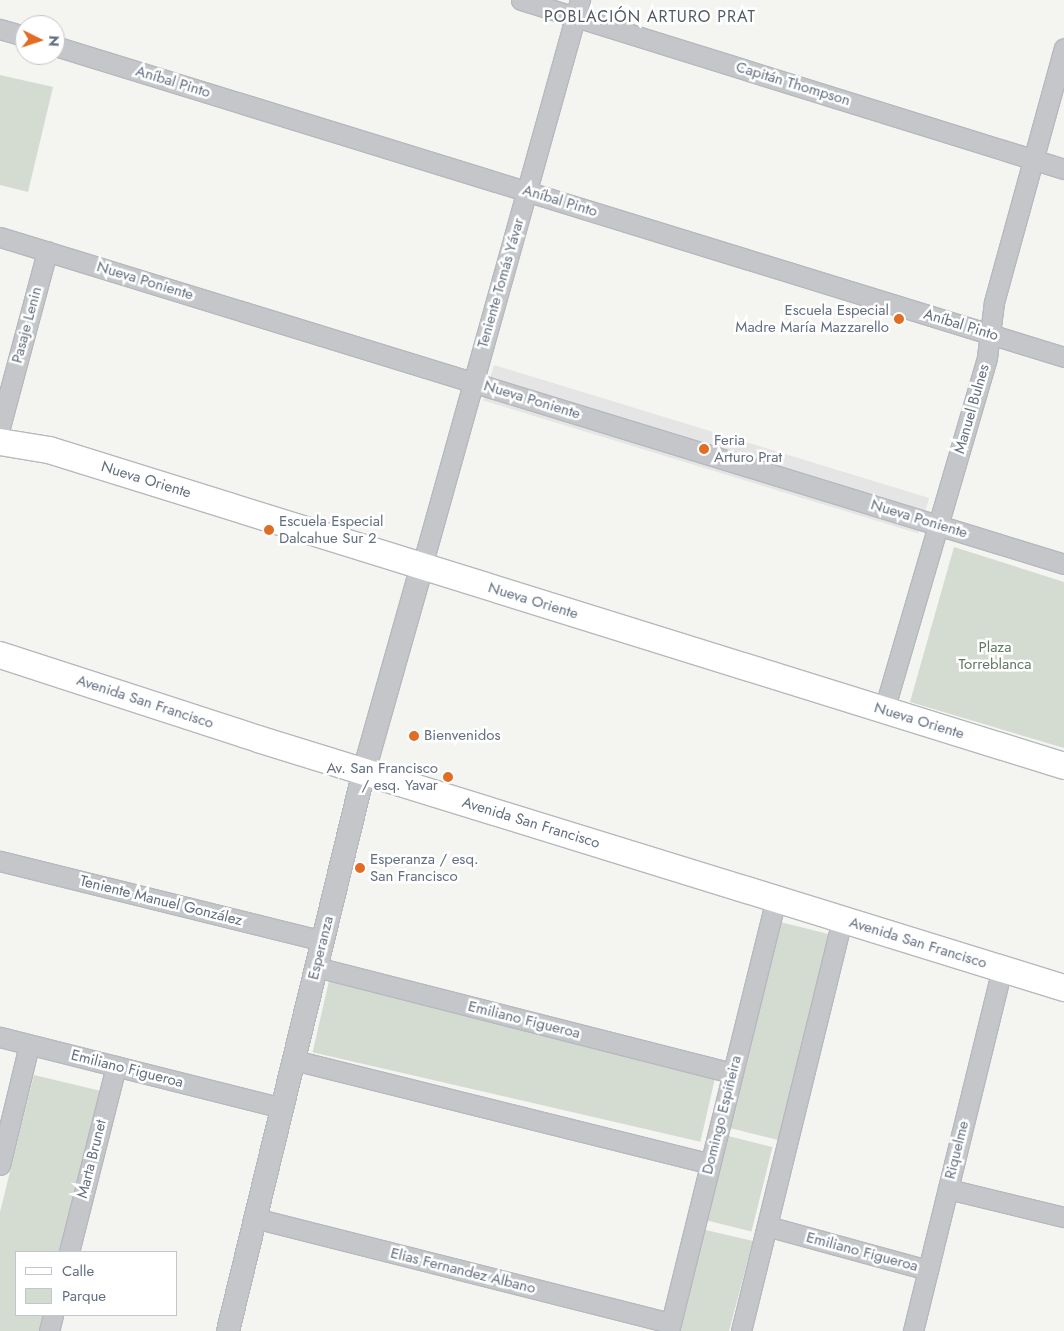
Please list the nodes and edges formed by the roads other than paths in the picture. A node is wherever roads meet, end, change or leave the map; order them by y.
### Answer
1 (521, 0) edge
2 (577, 8) edge
3 (0, 29) edge
4 (15, 33) edge
5 (1064, 48) edge
6 (65, 49) edge
7 (1034, 159) junction
8 (1064, 169) edge
9 (526, 191) junction
10 (0, 236) edge
11 (47, 251) junction
12 (990, 334) junction
13 (1064, 357) edge
14 (473, 382) junction
15 (0, 427) edge
16 (0, 442) edge
17 (938, 525) junction
18 (1064, 564) edge
19 (422, 566) junction
20 (0, 655) edge
21 (884, 710) junction
22 (1064, 766) edge
23 (364, 772) junction
24 (0, 861) edge
25 (776, 899) junction
26 (842, 919) junction
27 (323, 942) junction
28 (316, 967) junction
29 (1002, 968) junction
30 (1064, 988) edge
31 (0, 1037) edge
32 (29, 1044) junction
33 (294, 1060) junction
34 (116, 1066) junction
35 (733, 1073) junction
36 (282, 1108) junction
37 (710, 1164) junction
38 (0, 1165) edge
39 (948, 1189) junction
40 (1064, 1217) edge
41 (255, 1218) junction
42 (767, 1226) junction
43 (69, 1251) edge
44 (928, 1270) junction
45 (53, 1316) edge
46 (669, 1327) edge
47 (49, 1331) edge
48 (228, 1331) edge
49 (742, 1331) edge
50 (913, 1331) edge

1 - 2 street, Capitán Thompson
2 - 7 street, Capitán Thompson
2 - 9 street, Teniente Tomás Yávar
3 - 4 street
5 - 7 street, Manuel Bulnes
6 - 9 street, Aníbal Pinto
7 - 8 street, Capitán Thompson
7 - 12 street, Manuel Bulnes
9 - 12 street, Aníbal Pinto
9 - 14 street, Teniente Tomás Yávar
10 - 11 street, Nueva Poniente
11 - 14 street, Nueva Poniente
11 - 15 street, Pasaje Lenin
12 - 13 street, Aníbal Pinto
12 - 17 street, Manuel Bulnes
14 - 17 street, Nueva Poniente
14 - 19 street, Teniente Tomás Yávar
16 - 19 main road, Nueva Oriente
17 - 18 street, Nueva Poniente
17 - 21 street, Manuel Bulnes
19 - 21 main road, Nueva Oriente
19 - 23 street, Esperanza
20 - 23 main road, Avenida San Francisco
21 - 22 main road, Nueva Oriente
23 - 25 main road, Avenida San Francisco
23 - 27 street, Esperanza
24 - 27 street, Teniente Manuel González
25 - 26 main road, Avenida San Francisco
25 - 35 street, Domingo Espiñeira
26 - 29 main road, Avenida San Francisco
26 - 42 street
27 - 28 street, Esperanza
28 - 33 street, Esperanza
28 - 35 street, Emiliano Figueroa
29 - 30 main road, Avenida San Francisco
29 - 39 street, Riquelme
31 - 32 street, Emiliano Figueroa
32 - 34 street, Emiliano Figueroa
32 - 38 street
33 - 36 street, Esperanza
33 - 37 street
34 - 36 street, Emiliano Figueroa
34 - 43 street, Marta Brunet
35 - 37 street, Domingo Espiñeira
36 - 41 street, Esperanza
37 - 46 street, Domingo Espiñeira
39 - 40 street
39 - 44 street, Riquelme
41 - 46 street, Elias Fernandez Albano
41 - 48 street, Esperanza
42 - 44 street, Emiliano Figueroa
42 - 49 street
44 - 50 street, Riquelme
45 - 47 street

